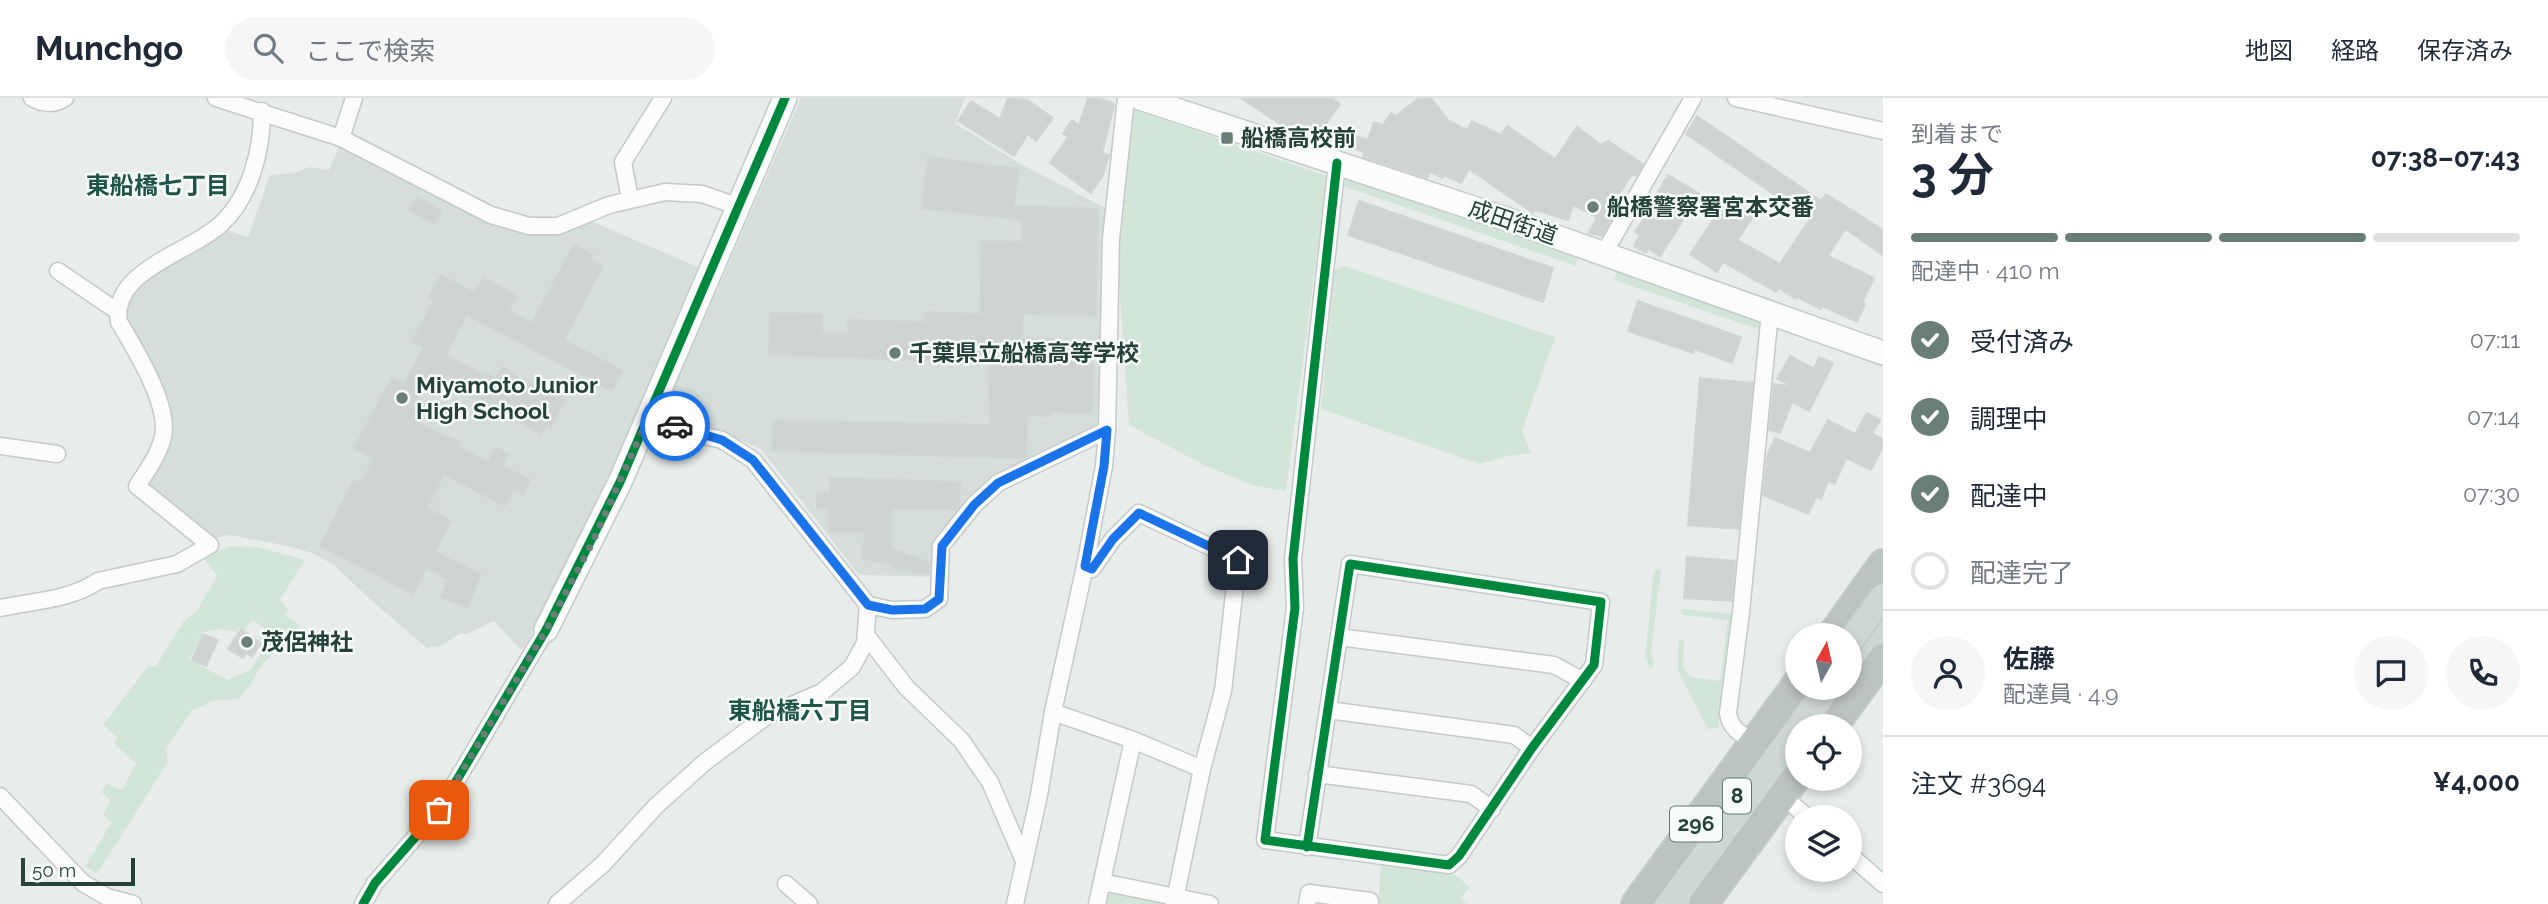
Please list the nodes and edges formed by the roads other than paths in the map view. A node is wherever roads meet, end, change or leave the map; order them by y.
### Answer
1 (32, 98) edge
2 (65, 98) edge
3 (216, 98) edge
4 (355, 98) edge
5 (663, 98) edge
6 (785, 98) edge
7 (1126, 98) edge
8 (1140, 98) edge
9 (1693, 98) edge
10 (1736, 98) edge
11 (1799, 105) edge
12 (262, 111) junction
13 (1883, 131) edge
14 (341, 138) junction
15 (1337, 163) junction
16 (631, 199) junction
17 (737, 206) junction
18 (1604, 253) junction
19 (58, 271) dead end
20 (117, 311) junction
21 (1769, 312) junction
22 (1883, 353) edge
23 (649, 416) junction
24 (1107, 430) junction
25 (0, 446) edge
26 (57, 454) dead end
27 (1883, 564) edge
28 (1085, 566) junction
29 (1877, 597) edge
30 (868, 605) junction
31 (0, 608) edge
32 (1846, 623) edge
33 (1861, 623) edge
34 (1883, 628) edge
35 (546, 630) joint
36 (866, 635) junction
37 (1339, 637) junction
38 (1862, 657) edge
39 (1883, 658) edge
40 (1583, 681) junction
41 (1785, 700) edge
42 (1807, 700) edge
43 (1831, 700) edge
44 (1328, 710) junction
45 (1053, 712) junction
46 (1820, 714) edge
47 (1842, 714) edge
48 (1133, 740) junction
49 (1754, 742) junction
50 (1532, 748) junction
51 (1785, 762) edge
52 (1202, 769) junction
53 (1317, 774) junction
54 (1786, 791) edge
55 (0, 796) edge
56 (1492, 809) junction
57 (1307, 847) junction
58 (1024, 860) junction
59 (1862, 866) edge
60 (1102, 882) junction
61 (786, 884) dead end
62 (1883, 884) edge
63 (1175, 900) edge
64 (133, 904) edge
65 (363, 904) edge
66 (557, 904) edge
67 (809, 904) edge
68 (1015, 904) edge
69 (1097, 904) edge
70 (1210, 904) edge
71 (1307, 904) edge
72 (1370, 904) edge
73 (1636, 904) edge
74 (1658, 904) edge
75 (1681, 904) edge
76 (1703, 904) edge

1 - 2 street
3 - 12 street
4 - 14 street
5 - 16 street
6 - 17 street
7 - 24 street
8 - 15 street, 成田街道
9 - 18 street
10 - 11 street
11 - 13 street
12 - 14 street
12 - 20 street
14 - 16 street
15 - 18 street, 成田街道
15 - 57 street
16 - 17 street
17 - 23 street
18 - 21 street, 成田街道
19 - 20 street
20 - 31 street
21 - 22 street, 成田街道
21 - 49 street
23 - 30 street
23 - 35 street
24 - 28 street
24 - 30 street
25 - 26 street
27 - 29 highway
28 - 45 street
28 - 52 street
29 - 32 highway
29 - 33 main road, bridge
30 - 36 street
34 - 38 main road
35 - 65 street
36 - 58 street
36 - 66 street
37 - 40 street
37 - 40 street
37 - 44 street
39 - 47 highway
40 - 50 street
41 - 49 highway, 296
42 - 74 main road, 8
43 - 46 main road
44 - 50 street
44 - 53 street
45 - 48 street
45 - 58 street
48 - 52 street
48 - 60 street
49 - 73 highway, 296
50 - 56 street
51 - 75 main road, 8
52 - 63 street
53 - 56 street
53 - 57 street
54 - 76 highway, 296
55 - 64 street
56 - 57 street
58 - 68 street
59 - 62 street
60 - 63 street
60 - 69 street
61 - 67 street
63 - 70 street
71 - 72 street

